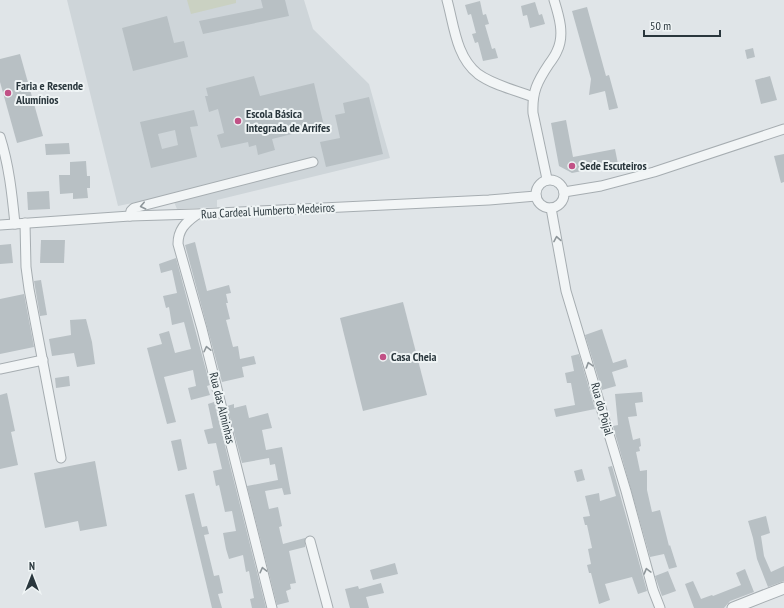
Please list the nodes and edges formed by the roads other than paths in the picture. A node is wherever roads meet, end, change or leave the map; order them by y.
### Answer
1 (447, 0) edge
2 (554, 0) edge
3 (533, 97) junction
4 (784, 129) edge
5 (0, 137) edge
6 (313, 162) dead end
7 (547, 180) junction
8 (564, 192) junction
9 (536, 196) junction
10 (161, 201) junction
11 (551, 208) junction
12 (196, 214) junction
13 (130, 216) junction
14 (166, 216) junction
15 (25, 223) junction
16 (15, 224) junction
17 (0, 225) edge
18 (42, 360) junction
19 (0, 369) edge
20 (61, 458) dead end
21 (310, 541) dead end
22 (784, 588) edge
23 (272, 608) edge
24 (328, 608) edge
25 (660, 608) edge
26 (733, 608) edge

1 - 3 street
2 - 3 street
3 - 7 street
4 - 8 street
5 - 16 street
6 - 10 street
7 - 8 street
7 - 9 street
8 - 11 street
9 - 11 street
9 - 12 street, Rua Cardeal Humberto Medeiros
10 -> 13 street
10 - 14 street
25 -> 11 street, Rua do Poijal
12 - 14 street, Rua Cardeal Humberto Medeiros
23 -> 12 street, Rua das Alminhas
13 - 14 street, Rua Cardeal Humberto Medeiros
13 - 15 street, Rua Cardeal Humberto Medeiros
15 - 16 street, Rua Cardeal Humberto Medeiros
15 - 18 street
16 - 17 street, Rua Cardeal Humberto Medeiros
18 - 19 street
18 - 20 street
21 - 24 street
22 - 26 street

